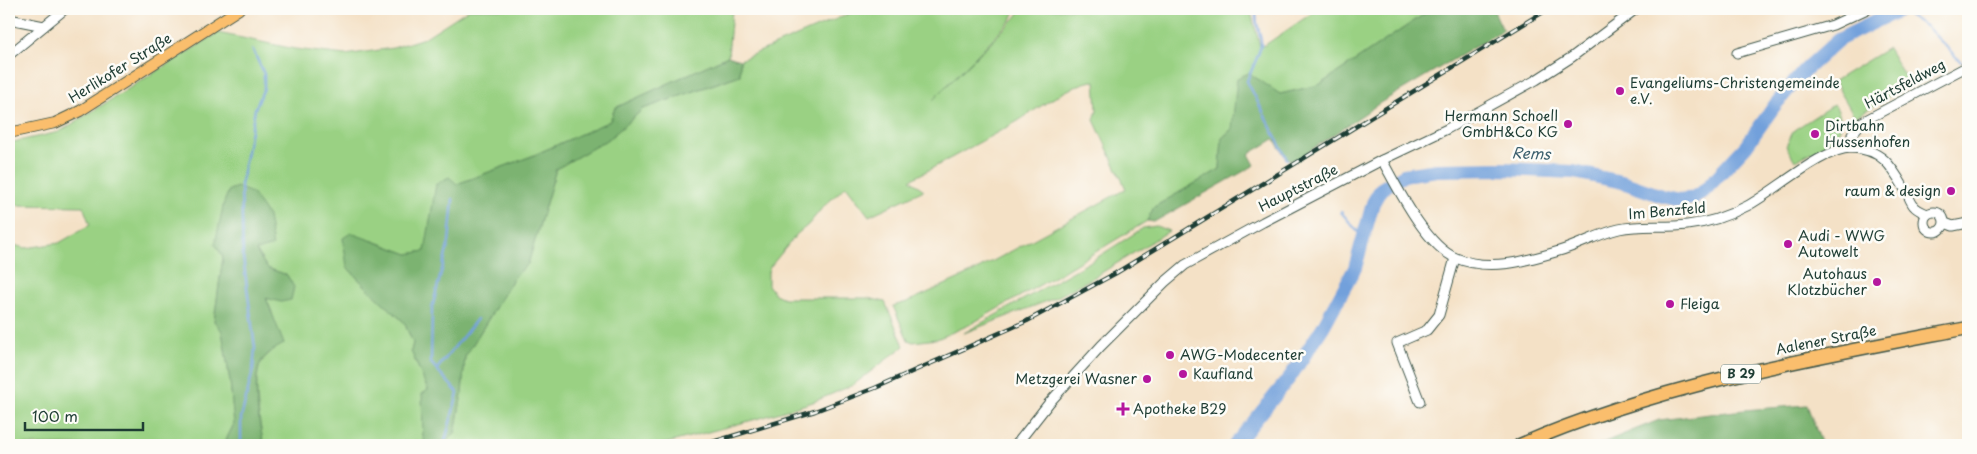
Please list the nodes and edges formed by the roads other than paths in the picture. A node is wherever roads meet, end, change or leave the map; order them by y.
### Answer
1 (65, 9) edge
2 (239, 9) edge
3 (1636, 9) edge
4 (1868, 9) edge
5 (9, 19) edge
6 (44, 26) junction
7 (1737, 53) dead end
8 (9, 55) edge
9 (1964, 69) edge
10 (9, 133) edge
11 (1852, 148) junction
12 (1382, 160) junction
13 (1927, 214) junction
14 (1945, 223) junction
15 (1968, 223) edge
16 (1455, 258) junction
17 (1968, 328) edge
18 (1420, 402) dead end
19 (1016, 445) edge
20 (1520, 445) edge

1 - 6 street
2 - 10 main road, Herlikofer Straße
3 - 12 street, Hauptstraße
4 - 7 street
5 - 6 street
6 - 8 street
9 - 11 street, Härtsfeldweg
11 - 13 street
11 - 16 street, Im Benzfeld
12 - 16 street, Im Benzfeld
12 - 19 street, Hauptstraße
13 - 14 street
13 - 14 street
14 - 15 street
16 - 18 street
17 - 20 highway, Aalener Straße / B 29

